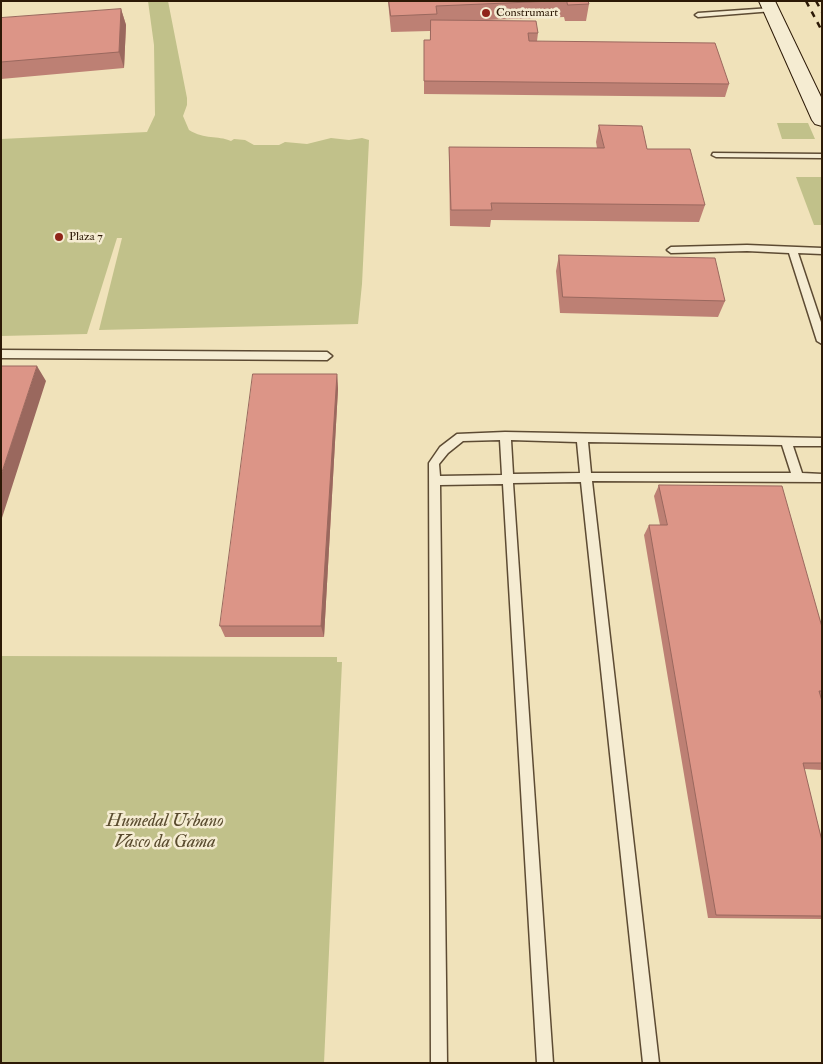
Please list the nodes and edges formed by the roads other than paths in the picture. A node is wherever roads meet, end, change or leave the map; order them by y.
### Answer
1 (769, 6) edge
2 (698, 15) dead end
3 (822, 120) edge
4 (716, 155) dead end
5 (822, 156) edge
6 (670, 250) dead end
7 (793, 250) junction
8 (822, 251) edge
9 (822, 341) edge
10 (1, 354) edge
11 (327, 356) dead end
12 (505, 436) junction
13 (582, 438) junction
14 (786, 441) junction
15 (822, 442) edge
16 (586, 476) junction
17 (798, 477) junction
18 (509, 478) junction
19 (822, 478) edge
20 (434, 481) junction
21 (439, 1063) edge
22 (545, 1063) edge
23 (651, 1063) edge

1 - 2 lane
1 - 3 main road
4 - 5 lane
6 - 7 lane
7 - 8 lane
7 - 9 lane
10 - 11 lane
12 - 13 lane
12 - 18 lane
12 - 20 lane
13 - 14 lane
13 - 16 lane
14 - 15 lane
14 - 17 lane
16 - 17 lane
16 - 18 lane
16 - 23 lane
17 - 19 lane
18 - 20 lane
18 - 22 lane
20 - 21 lane

